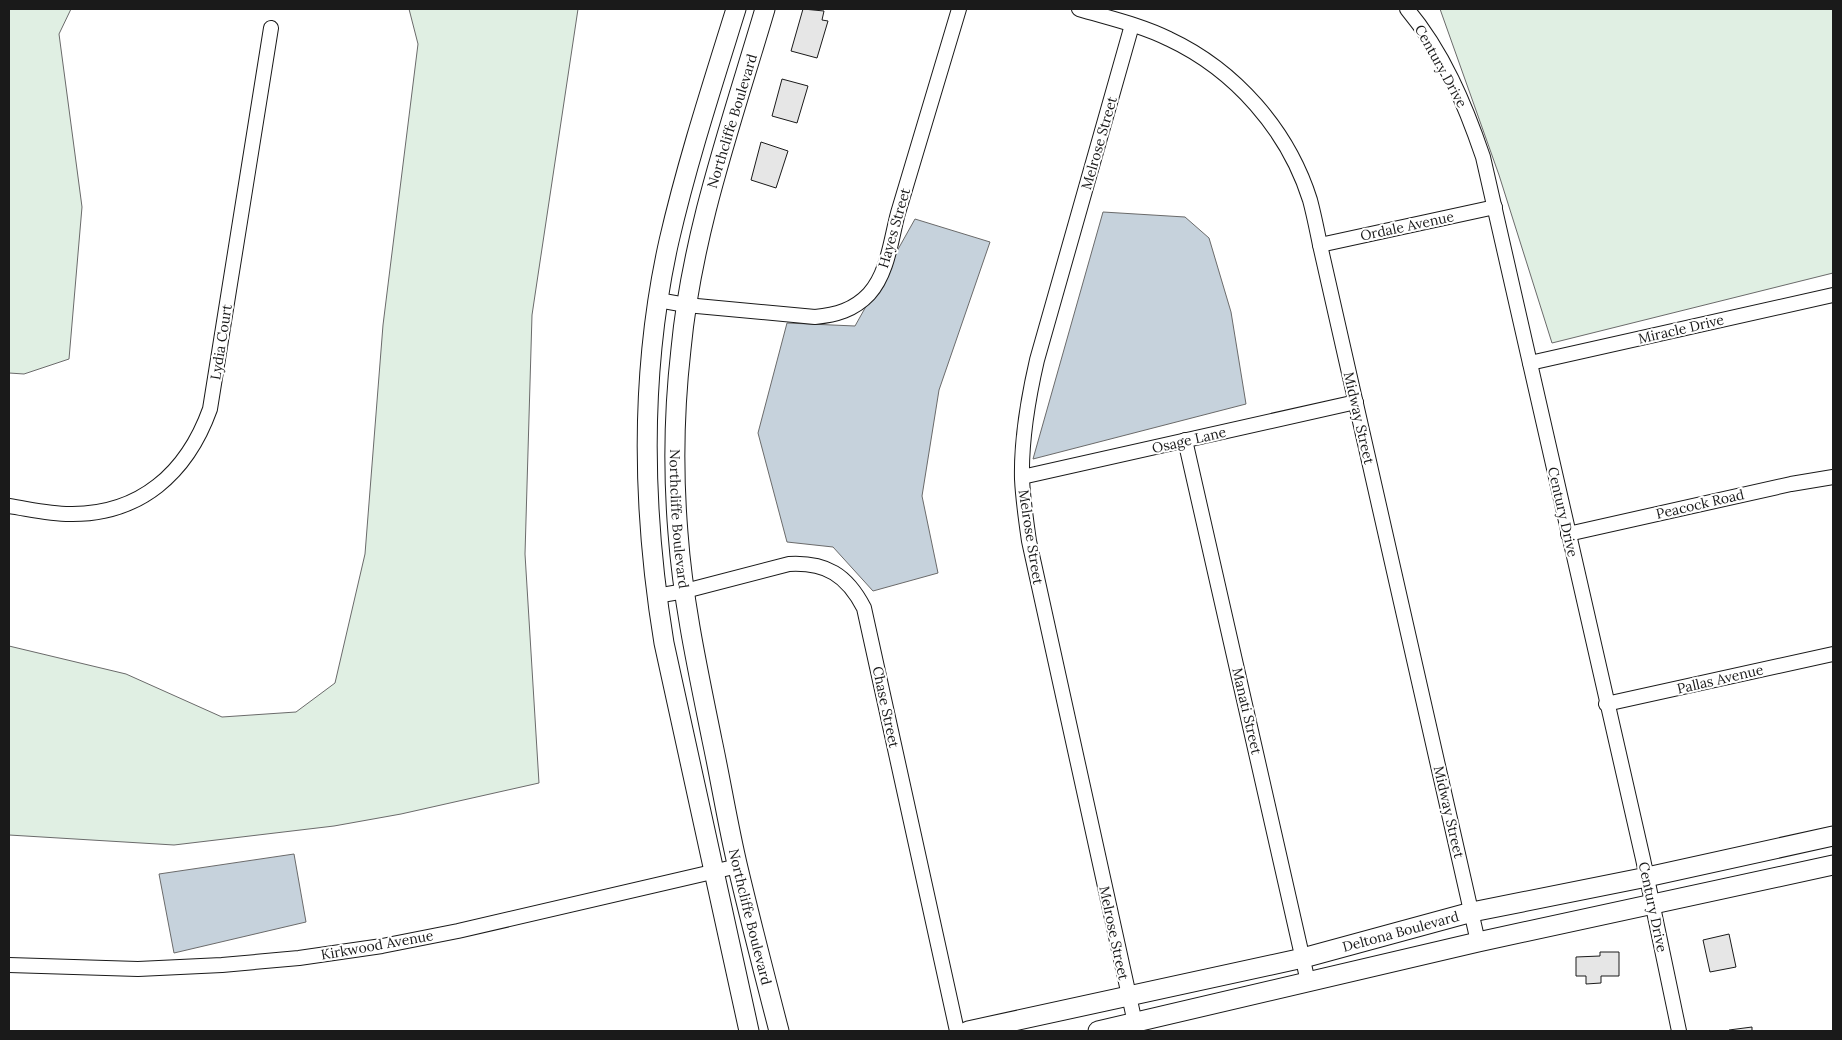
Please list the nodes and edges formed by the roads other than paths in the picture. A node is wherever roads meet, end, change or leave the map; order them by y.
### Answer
1 (736, 9) edge
2 (765, 9) edge
3 (959, 9) edge
4 (1079, 9) edge
5 (1408, 9) edge
6 (1132, 24) junction
7 (271, 28) dead end
8 (1494, 207) junction
9 (1320, 245) junction
10 (1833, 295) edge
11 (658, 300) junction
12 (686, 305) junction
13 (1530, 363) junction
14 (1356, 402) junction
15 (1185, 440) junction
16 (1022, 477) junction
17 (1833, 477) edge
18 (9, 506) edge
19 (1568, 534) junction
20 (685, 591) junction
21 (656, 596) junction
22 (1833, 654) edge
23 (1606, 704) junction
24 (1833, 836) edge
25 (1833, 865) edge
26 (738, 866) junction
27 (715, 870) junction
28 (1647, 877) junction
29 (1652, 905) junction
30 (1472, 912) junction
31 (1478, 942) junction
32 (1303, 958) junction
33 (9, 965) edge
34 (1308, 982) junction
35 (1128, 995) junction
36 (1135, 1023) junction
37 (749, 1031) edge
38 (778, 1031) edge
39 (958, 1031) edge
40 (968, 1031) edge
41 (1098, 1031) edge
42 (1679, 1031) edge

1 - 11 main road, Northcliffe Boulevard
2 - 12 main road, Northcliffe Boulevard
3 - 12 street, Hayes Street
4 - 6 street, Midway Street
5 - 8 street, Century Drive
6 - 9 street, Midway Street
6 - 16 street, Melrose Street
7 - 18 street, Lydia Court
8 - 9 street, Ordale Avenue
8 - 13 street, Century Drive
9 - 14 street, Midway Street
10 - 13 street, Miracle Drive
11 - 12 street, Hayes Street
11 - 21 main road, Northcliffe Boulevard
12 - 20 main road, Northcliffe Boulevard
13 - 19 street, Century Drive
14 - 15 street, Osage Lane
14 - 30 street, Midway Street
15 - 16 street, Osage Lane
15 - 32 street, Manati Street
16 - 35 street, Melrose Street
17 - 19 street, Peacock Road
19 - 23 street, Century Drive
20 - 21 street, Chase Street
20 - 26 main road, Northcliffe Boulevard
20 - 39 street, Chase Street
21 - 27 main road, Northcliffe Boulevard
22 - 23 street, Pallas Avenue
23 - 28 street, Century Drive
24 - 28 main road, Deltona Boulevard
25 - 29 main road, Deltona Boulevard
26 - 27 street, Kirkwood Avenue
26 - 38 main road, Northcliffe Boulevard
27 - 33 street, Kirkwood Avenue
27 - 37 main road, Northcliffe Boulevard
28 - 29 street, Century Drive
28 - 30 main road, Deltona Boulevard
29 - 31 main road, Deltona Boulevard
29 - 42 street, Century Drive
30 - 31 street, Midway Street
30 - 32 main road, Deltona Boulevard
31 - 34 main road, Deltona Boulevard
32 - 34 street, Manati Street
32 - 35 main road, Deltona Boulevard
34 - 36 main road, Deltona Boulevard
35 - 36 street, Melrose Street
35 - 40 main road, Deltona Boulevard
36 - 41 main road, Deltona Boulevard

